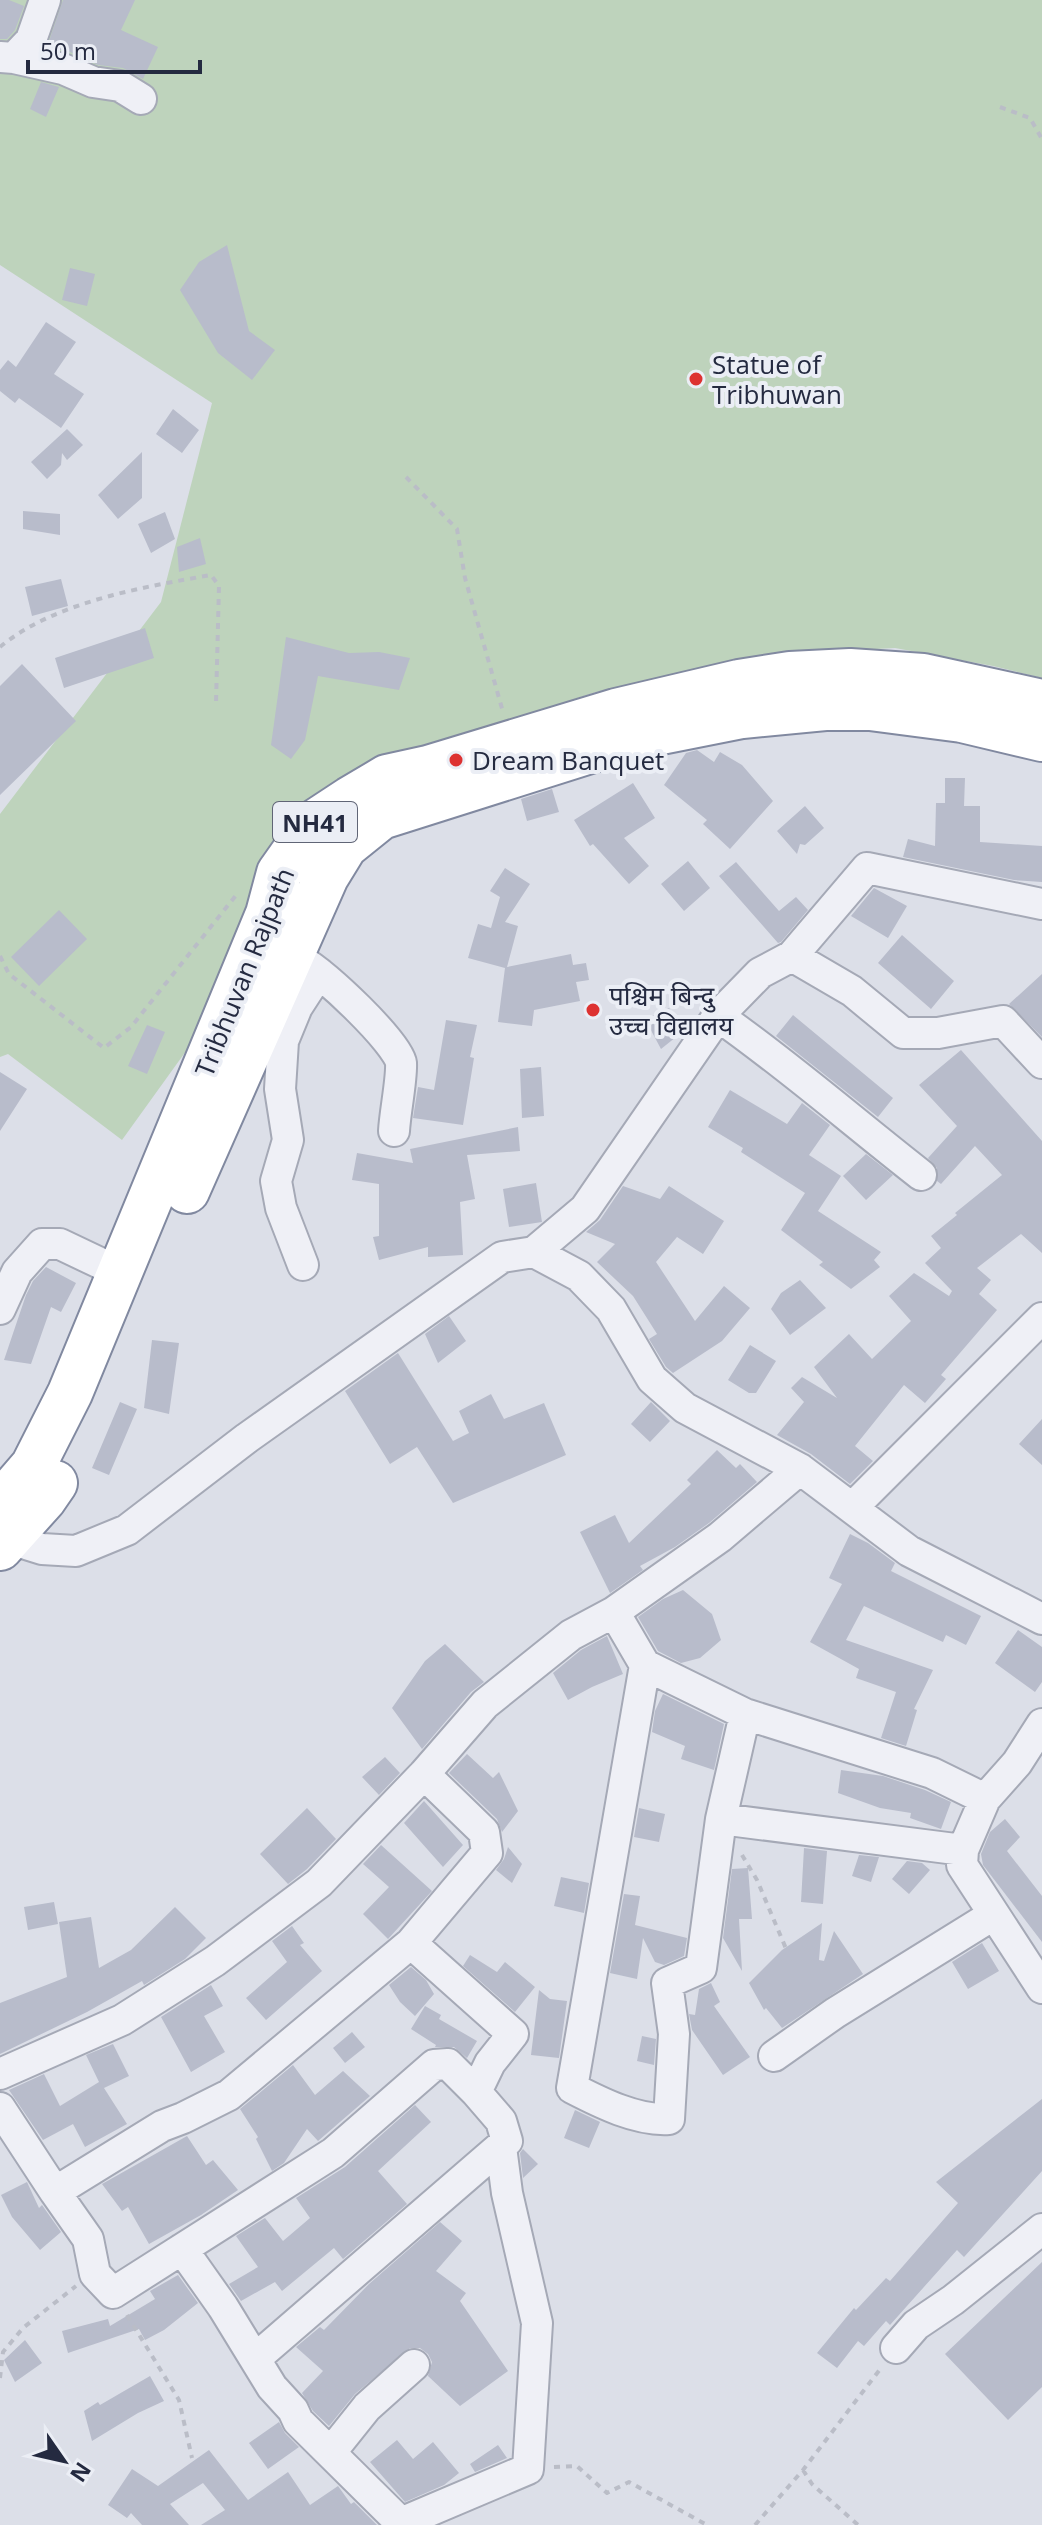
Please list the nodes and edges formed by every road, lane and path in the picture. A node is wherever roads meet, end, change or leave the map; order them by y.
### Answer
1 (45, 0) edge
2 (7, 58) edge
3 (141, 99) dead end
4 (1000, 107) dead end
5 (1042, 139) edge
6 (406, 477) dead end
7 (0, 647) edge
8 (741, 699) junction
9 (1042, 702) edge
10 (216, 703) dead end
11 (1042, 739) edge
12 (512, 742) junction
13 (238, 893) dead end
14 (1042, 904) edge
15 (0, 956) edge
16 (792, 956) junction
17 (305, 964) junction
18 (718, 1016) junction
19 (1042, 1063) edge
20 (394, 1131) dead end
21 (921, 1175) dead end
22 (534, 1252) junction
23 (303, 1265) dead end
24 (121, 1273) junction
25 (0, 1309) edge
26 (1042, 1318) edge
27 (800, 1469) junction
28 (852, 1508) junction
29 (2, 1531) edge
30 (614, 1612) junction
31 (1042, 1619) edge
32 (645, 1665) junction
33 (745, 1714) junction
34 (1042, 1724) edge
35 (424, 1774) junction
36 (985, 1799) junction
37 (721, 1819) junction
38 (963, 1850) junction
39 (993, 1915) junction
40 (411, 1943) junction
41 (787, 1951) dead end
42 (1042, 1988) edge
43 (774, 2056) dead end
44 (0, 2074) edge
45 (476, 2092) junction
46 (0, 2108) edge
47 (501, 2147) junction
48 (55, 2192) junction
49 (1042, 2229) edge
50 (182, 2249) junction
51 (104, 2284) junction
52 (896, 2348) joint
53 (256, 2358) junction
54 (414, 2365) dead end
55 (0, 2378) edge
56 (331, 2452) junction
57 (192, 2458) dead end
58 (528, 2469) junction
59 (803, 2470) junction
60 (403, 2523) edge
61 (707, 2525) edge
62 (755, 2525) edge
63 (858, 2525) edge

1 - 2 street
2 - 3 street
4 - 5 path
6 - 12 path
7 - 10 path
8 - 9 highway, Tribhuvan Rajpath / NH41
8 - 11 highway, Tribhuvan Rajpath / NH41
8 - 12 highway, Tribhuvan Rajpath / NH41
8 - 17 highway, Tribhuvan Rajpath / NH41
12 - 24 highway, Tribhuvan Rajpath / NH41
13 - 15 path
14 - 16 street
16 - 18 street
16 - 19 street
17 - 20 street
17 - 23 street
17 - 29 highway, Tribhuvan Rajpath / NH41
18 - 21 street
18 - 22 street
22 - 27 street
22 - 29 street
24 - 25 street
24 - 29 highway, Tribhuvan Rajpath / NH41
26 - 28 street
27 - 28 street
27 - 30 street
28 - 31 street
30 - 32 street
30 - 35 street
32 - 33 street
32 - 37 street
33 - 36 street
33 - 37 street
34 - 36 street
35 - 40 street
35 - 44 street
36 - 38 street
37 - 38 street
37 - 41 path
38 - 39 street
39 - 42 street
39 - 43 street
40 - 45 street
40 - 48 street
45 - 47 street
45 - 50 street
46 - 48 street
47 - 53 street
47 - 58 street
48 - 51 street
49 - 52 street
50 - 51 street
50 - 53 street
51 - 55 path
51 - 57 path
52 - 59 path
53 - 56 street
54 - 56 street
56 - 60 street
58 - 60 street
58 - 61 path
59 - 62 path
59 - 63 path

